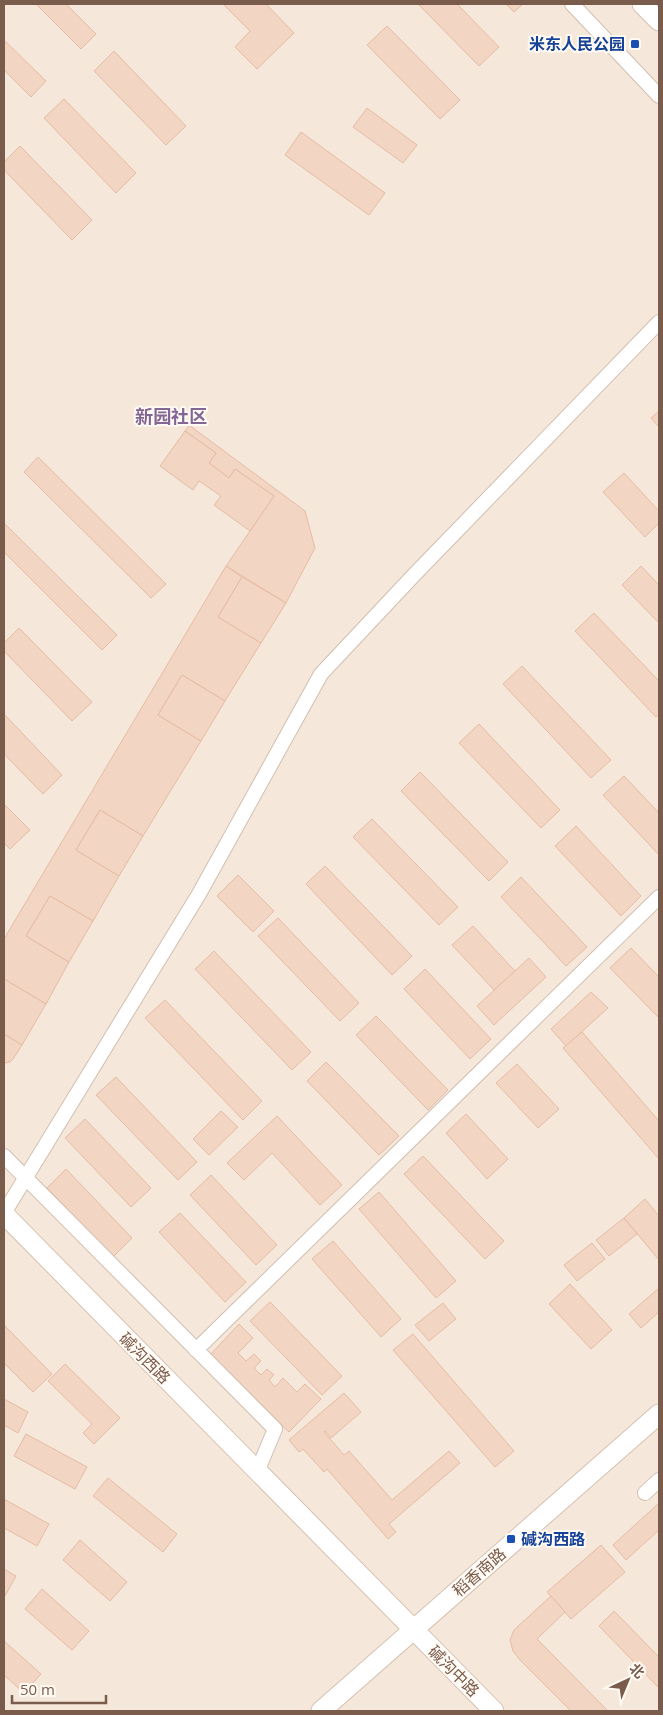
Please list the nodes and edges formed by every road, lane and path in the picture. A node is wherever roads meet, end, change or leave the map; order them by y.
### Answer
1 (572, 4) edge
2 (642, 4) edge
3 (659, 21) edge
4 (659, 96) edge
5 (659, 322) edge
6 (659, 897) edge
7 (4, 1156) edge
8 (25, 1178) junction
9 (4, 1214) edge
10 (196, 1350) junction
11 (659, 1414) edge
12 (258, 1472) junction
13 (659, 1480) edge
14 (645, 1493) dead end
15 (414, 1630) junction
16 (321, 1711) edge
17 (494, 1711) edge

1 - 4 street
2 - 3 street
5 - 8 street
6 - 10 street
7 - 8 street
8 - 9 street
8 - 10 street
9 - 12 street, 碱沟西路
10 - 12 street
11 - 15 street, 稻香南路
12 - 15 street, 碱沟西路
13 - 14 street
15 - 16 street, 稻香南路
15 - 17 street, 碱沟中路

